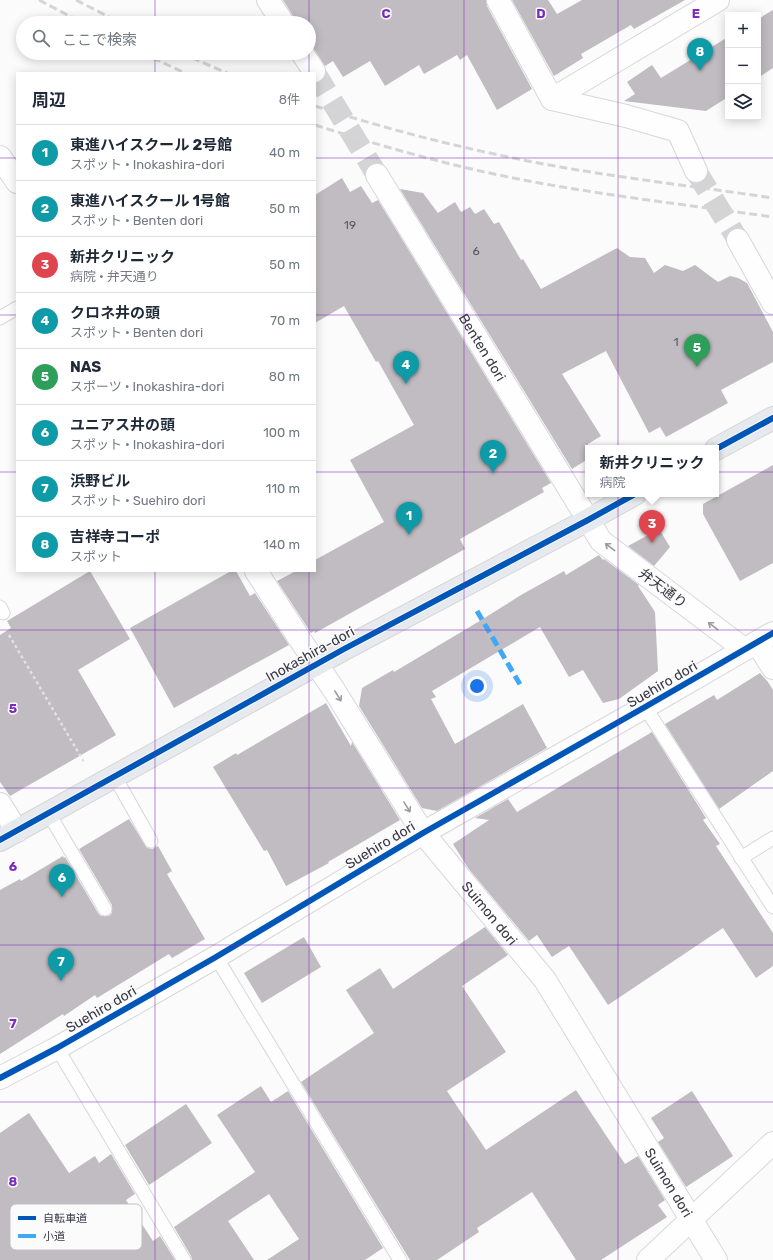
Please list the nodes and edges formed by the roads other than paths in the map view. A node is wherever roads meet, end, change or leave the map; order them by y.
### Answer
1 (268, 0) edge
2 (498, 0) edge
3 (718, 0) edge
4 (278, 16) edge
5 (307, 60) edge
6 (314, 71) dead end
7 (552, 99) junction
8 (0, 157) edge
9 (696, 171) tunnel mouth
10 (377, 175) tunnel mouth
11 (16, 181) edge
12 (738, 240) tunnel mouth
13 (773, 303) edge
14 (16, 309) edge
15 (0, 318) edge
16 (773, 418) edge
17 (719, 447) edge
18 (630, 497) edge
19 (588, 520) junction
20 (257, 572) edge
21 (758, 642) edge
22 (316, 664) junction
23 (773, 668) edge
24 (645, 707) junction
25 (106, 782) junction
26 (0, 804) edge
27 (48, 814) junction
28 (423, 833) junction
29 (8, 836) edge
30 (773, 838) edge
31 (151, 841) dead end
32 (741, 858) junction
33 (773, 907) edge
34 (105, 909) dead end
35 (216, 957) junction
36 (57, 1048) junction
37 (0, 1078) edge
38 (773, 1142) edge
39 (692, 1220) junction
40 (184, 1260) edge
41 (400, 1260) edge
42 (648, 1260) edge
43 (716, 1260) edge

1 - 4 street
2 - 7 street
3 - 7 street
5 - 6 street
7 - 9 street
8 - 11 street
10 - 19 street, Benten dori
12 - 13 street
14 - 15 lane
16 - 17 main road
18 - 19 main road, Inokashira-dori
21 -> 19 street, 弁天通り
19 - 22 main road, Inokashira-dori
20 - 22 street, Suimon dori
21 - 23 street, 弁天通り
21 - 24 street, Suehiro dori
22 - 25 main road, Inokashira-dori
22 -> 28 street, Suimon dori
24 - 28 street, Suehiro dori
24 - 32 lane
25 - 27 main road, Inokashira-dori
25 - 31 lane
26 - 29 street
27 - 29 main road, Inokashira-dori
27 - 34 lane
28 - 35 street, Suehiro dori
28 - 39 street, Suimon dori
30 - 32 lane
32 - 33 lane
35 - 36 street, Suehiro dori
35 - 41 lane
36 - 37 street, Suehiro dori
36 - 40 lane
38 - 39 street
39 - 42 street
39 - 43 street, Suimon dori

